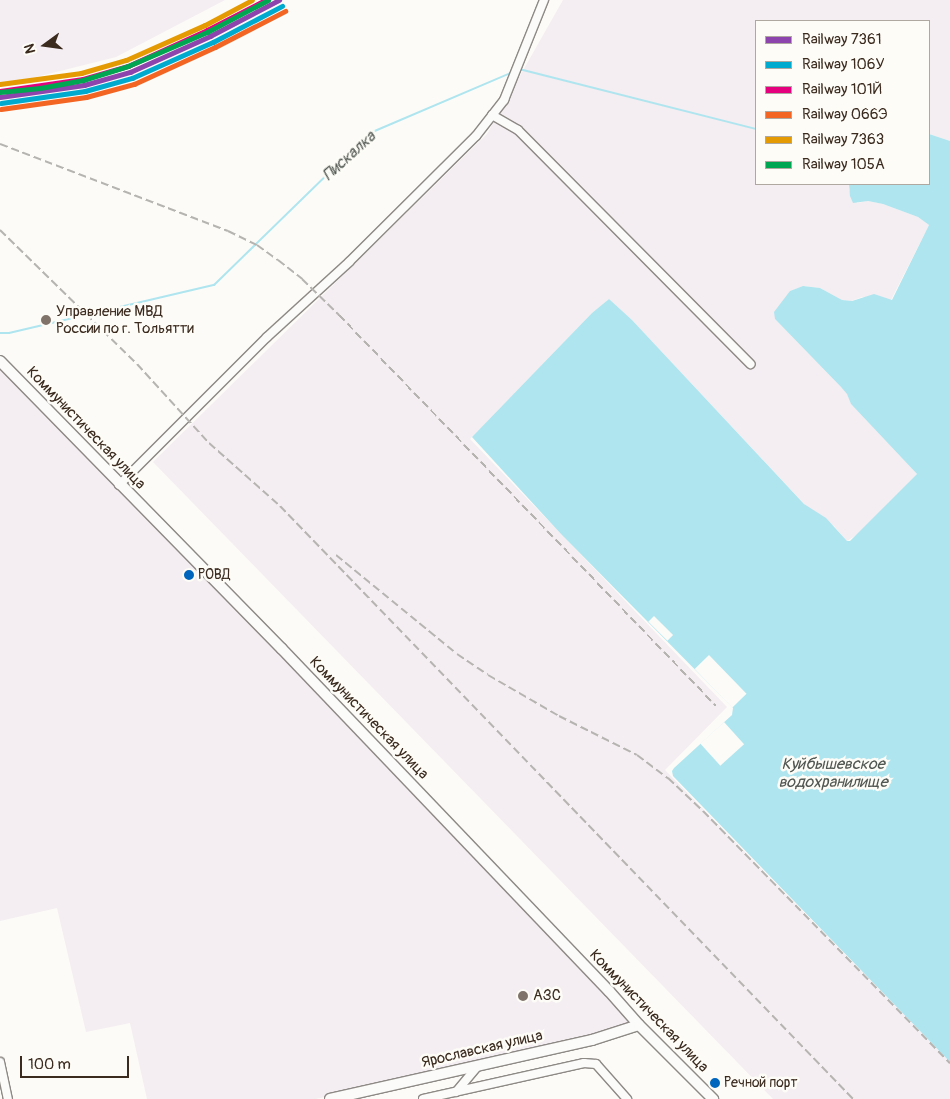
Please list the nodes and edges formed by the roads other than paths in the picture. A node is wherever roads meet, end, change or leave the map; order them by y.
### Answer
1 (544, 0) edge
2 (492, 115) junction
3 (0, 361) edge
4 (750, 364) dead end
5 (119, 485) junction
6 (639, 1025) junction
7 (0, 1062) edge
8 (479, 1065) junction
9 (456, 1092) junction
10 (707, 1097) edge
11 (8, 1099) edge
12 (330, 1099) edge
13 (423, 1099) edge
14 (628, 1099) edge

1 - 2 street
2 - 4 street
2 - 5 street
3 - 5 main road, Коммунистическая улица
5 - 6 main road, Коммунистическая улица
6 - 8 main road, Ярославская улица
6 - 10 main road, Коммунистическая улица
7 - 11 street
8 - 9 street
8 - 12 main road, Ярославская улица
9 - 13 street
9 - 14 street

